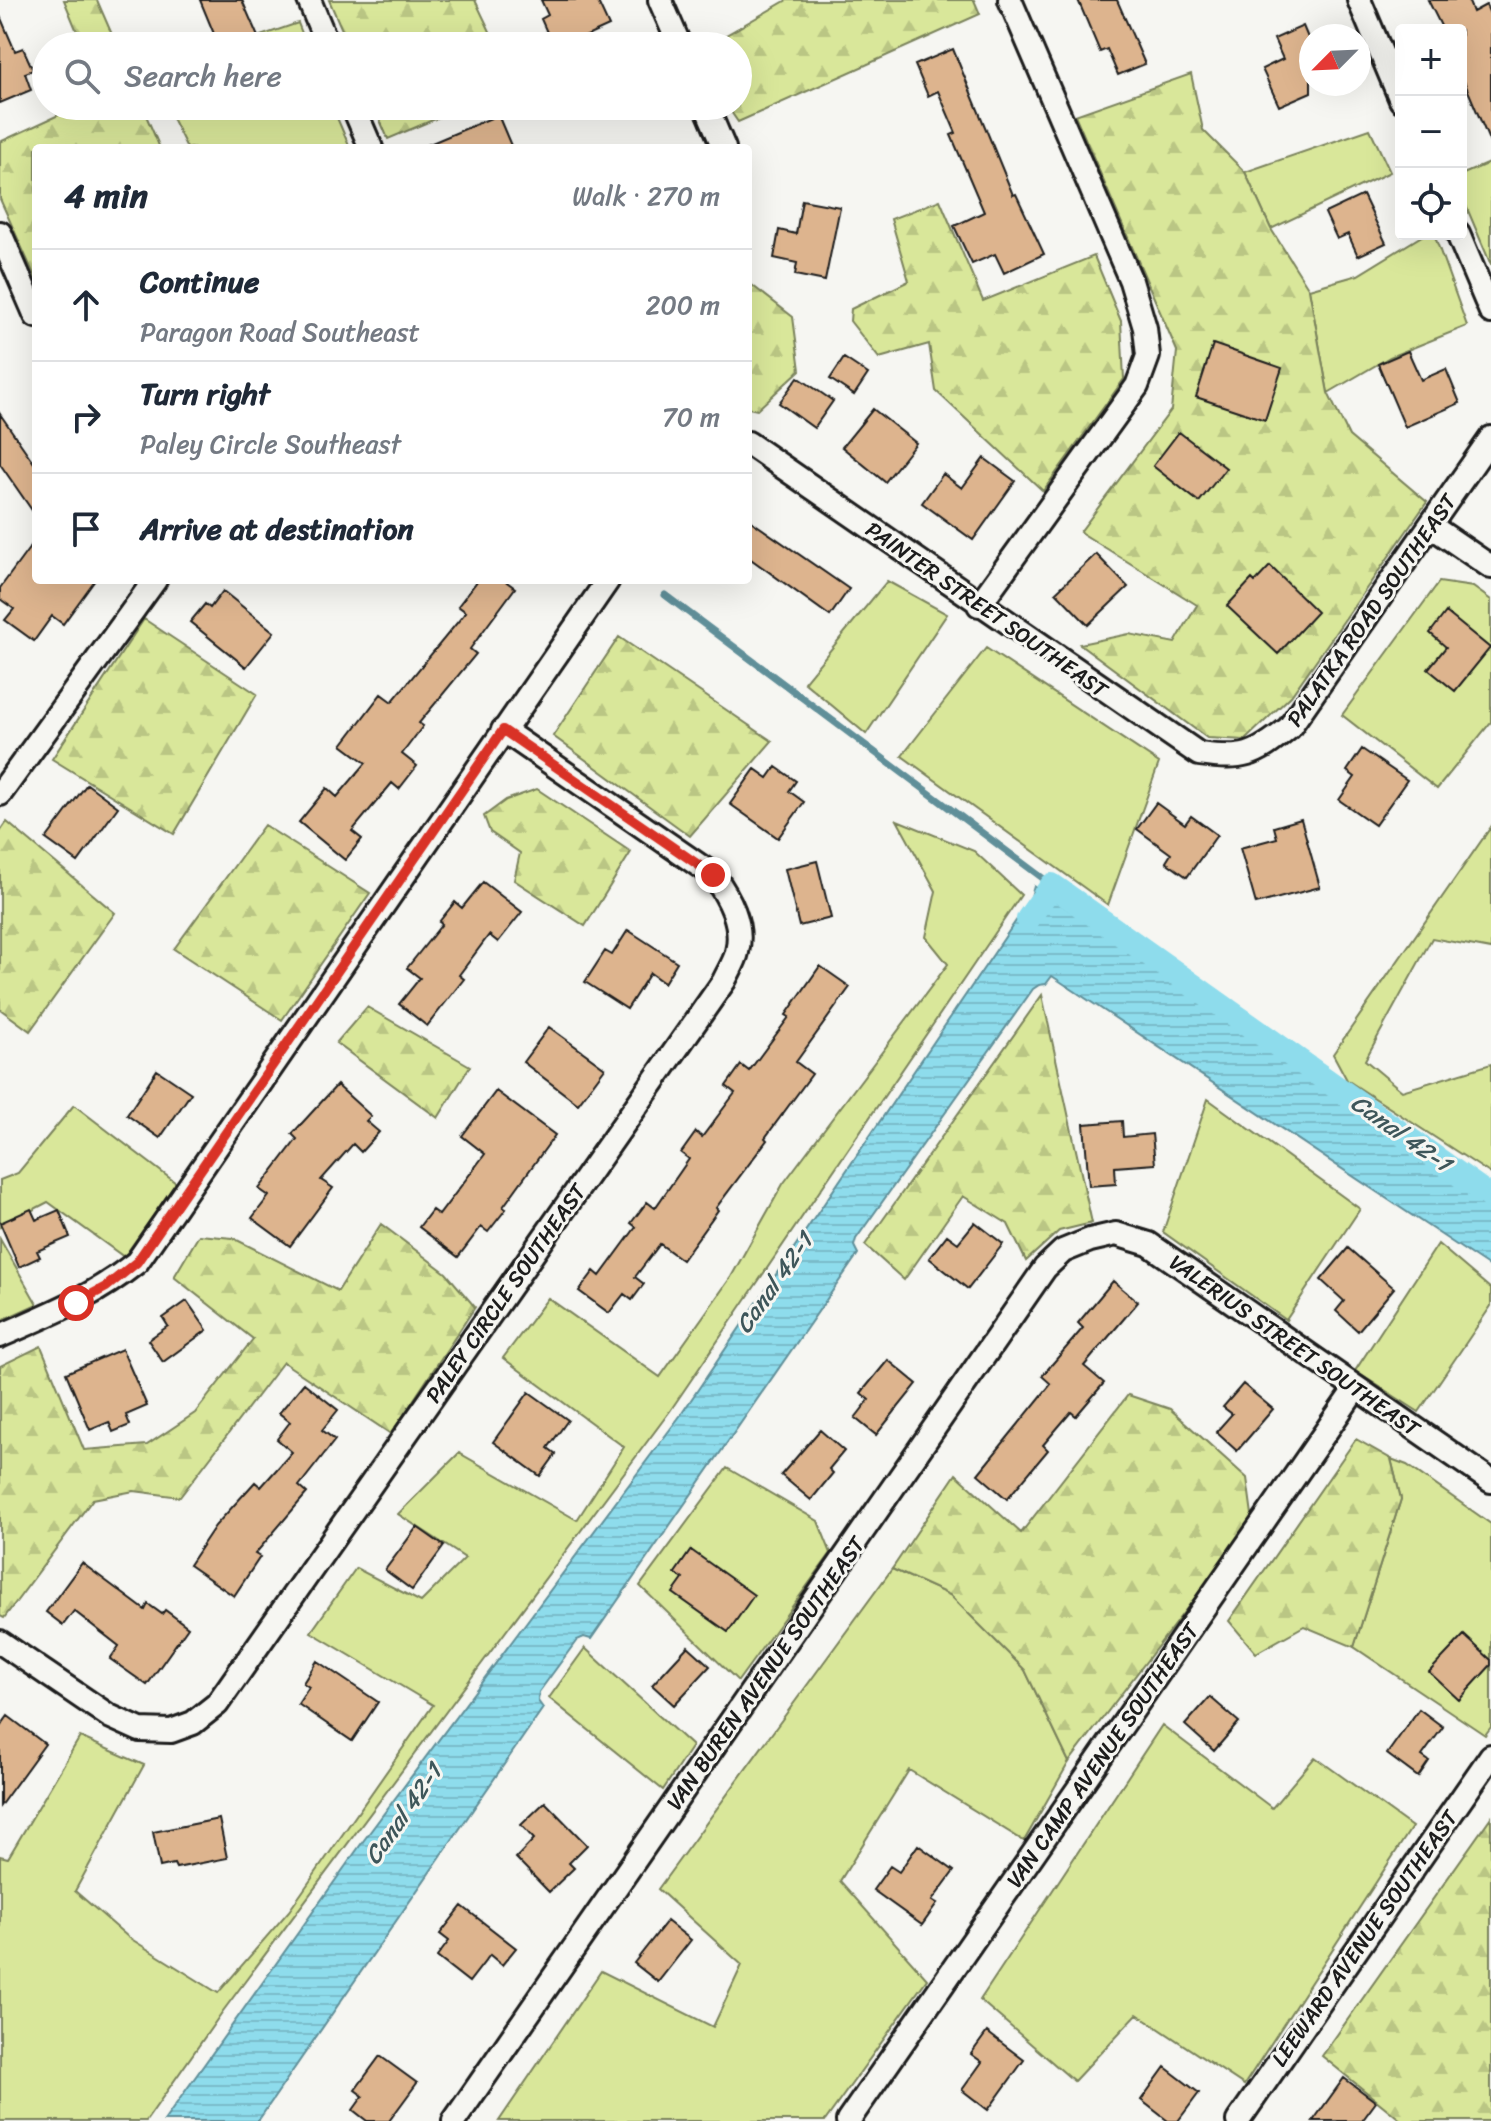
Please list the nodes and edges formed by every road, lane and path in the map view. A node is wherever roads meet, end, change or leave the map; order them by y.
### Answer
1 (309, 0) edge
2 (660, 0) edge
3 (1010, 0) edge
4 (1359, 0) edge
5 (322, 32) edge
6 (674, 32) edge
7 (1399, 96) edge
8 (359, 120) edge
9 (712, 120) edge
10 (369, 144) edge
11 (722, 144) edge
12 (0, 233) edge
13 (1461, 240) edge
14 (32, 307) edge
15 (1491, 312) edge
16 (1491, 438) edge
17 (752, 446) edge
18 (1431, 526) junction
19 (1491, 567) edge
20 (152, 584) edge
21 (605, 584) edge
22 (979, 605) junction
23 (503, 730) junction
24 (1232, 759) joint
25 (0, 794) edge
26 (1090, 1240) joint
27 (0, 1336) edge
28 (1356, 1388) junction
29 (1491, 1481) edge
30 (0, 1642) edge
31 (1491, 1756) edge
32 (454, 2121) edge
33 (848, 2121) edge
34 (1238, 2121) edge

1 - 5 street
2 - 6 street
3 - 22 street
4 - 7 street
8 - 10 street
9 - 11 street
12 - 14 street
13 - 15 street
16 - 18 street, PALATKA ROAD SOUTHEAST
17 - 22 street, PAINTER STREET SOUTHEAST
18 - 19 street
18 - 24 street, PALATKA ROAD SOUTHEAST
20 - 25 street
21 - 23 street
22 - 24 street, PAINTER STREET SOUTHEAST
23 - 27 street
23 - 30 street, PALEY CIRCLE SOUTHEAST
26 - 28 street, VALERIUS STREET SOUTHEAST
26 - 32 street, VAN BUREN AVENUE SOUTHEAST
28 - 29 street, VALERIUS STREET SOUTHEAST
28 - 33 street, VAN CAMP AVENUE SOUTHEAST
31 - 34 street, LEEWARD AVENUE SOUTHEAST

